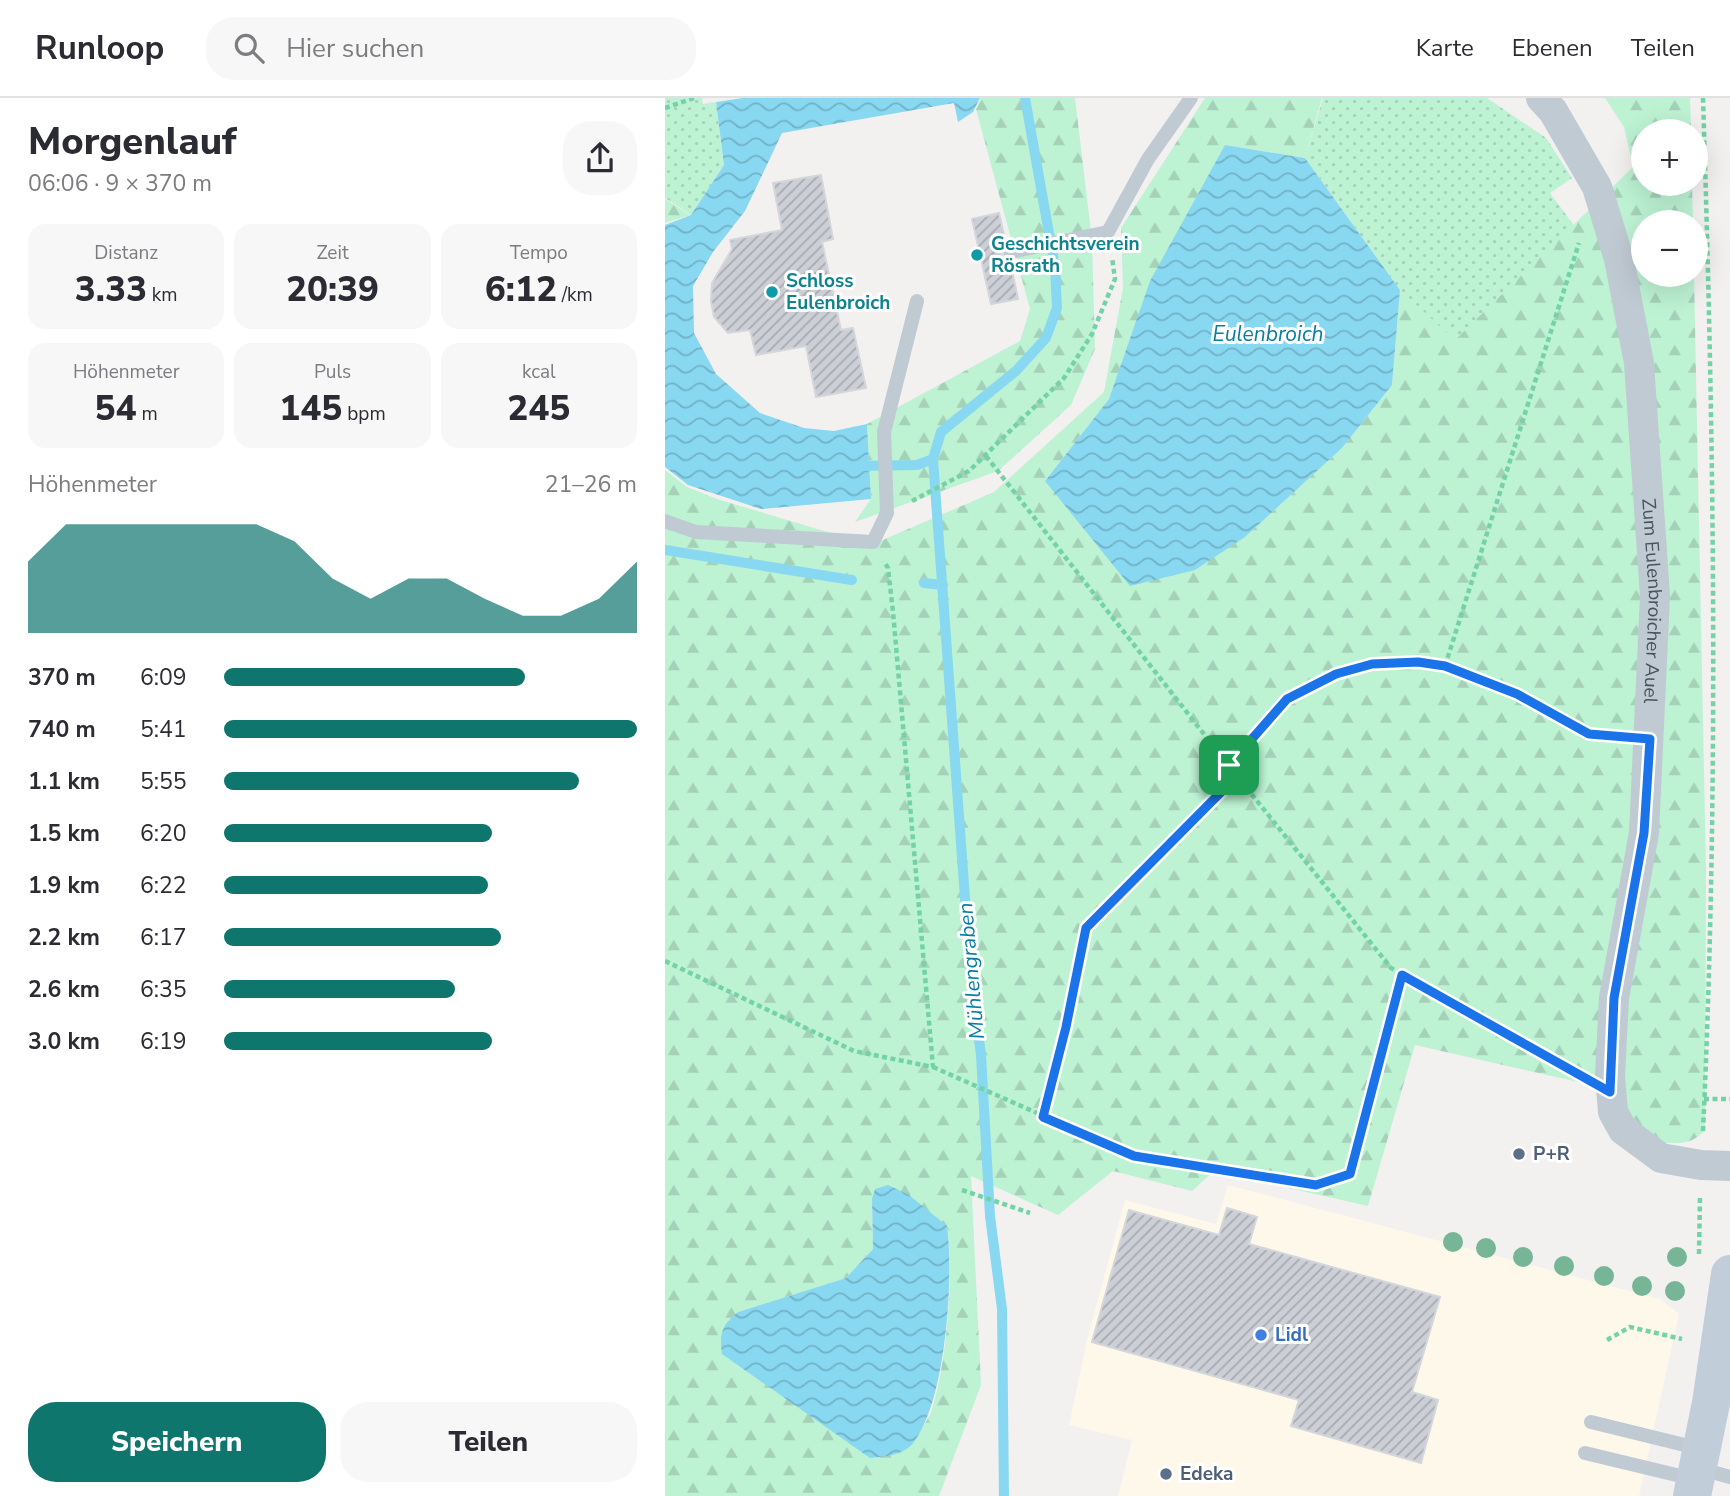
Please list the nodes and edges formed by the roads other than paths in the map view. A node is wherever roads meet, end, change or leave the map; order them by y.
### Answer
1 (1191, 98) edge
2 (1541, 98) edge
3 (1010, 253) dead end
4 (917, 302) dead end
5 (665, 521) edge
6 (1716, 1166) edge
7 (1714, 1268) edge
8 (1591, 1422) dead end
9 (1585, 1453) dead end
10 (1704, 1474) edge

1 - 3 lane
2 - 6 street, Zum Eulenbroicher Auel
4 - 5 lane
7 - 10 main road
8 - 10 lane
9 - 10 lane

